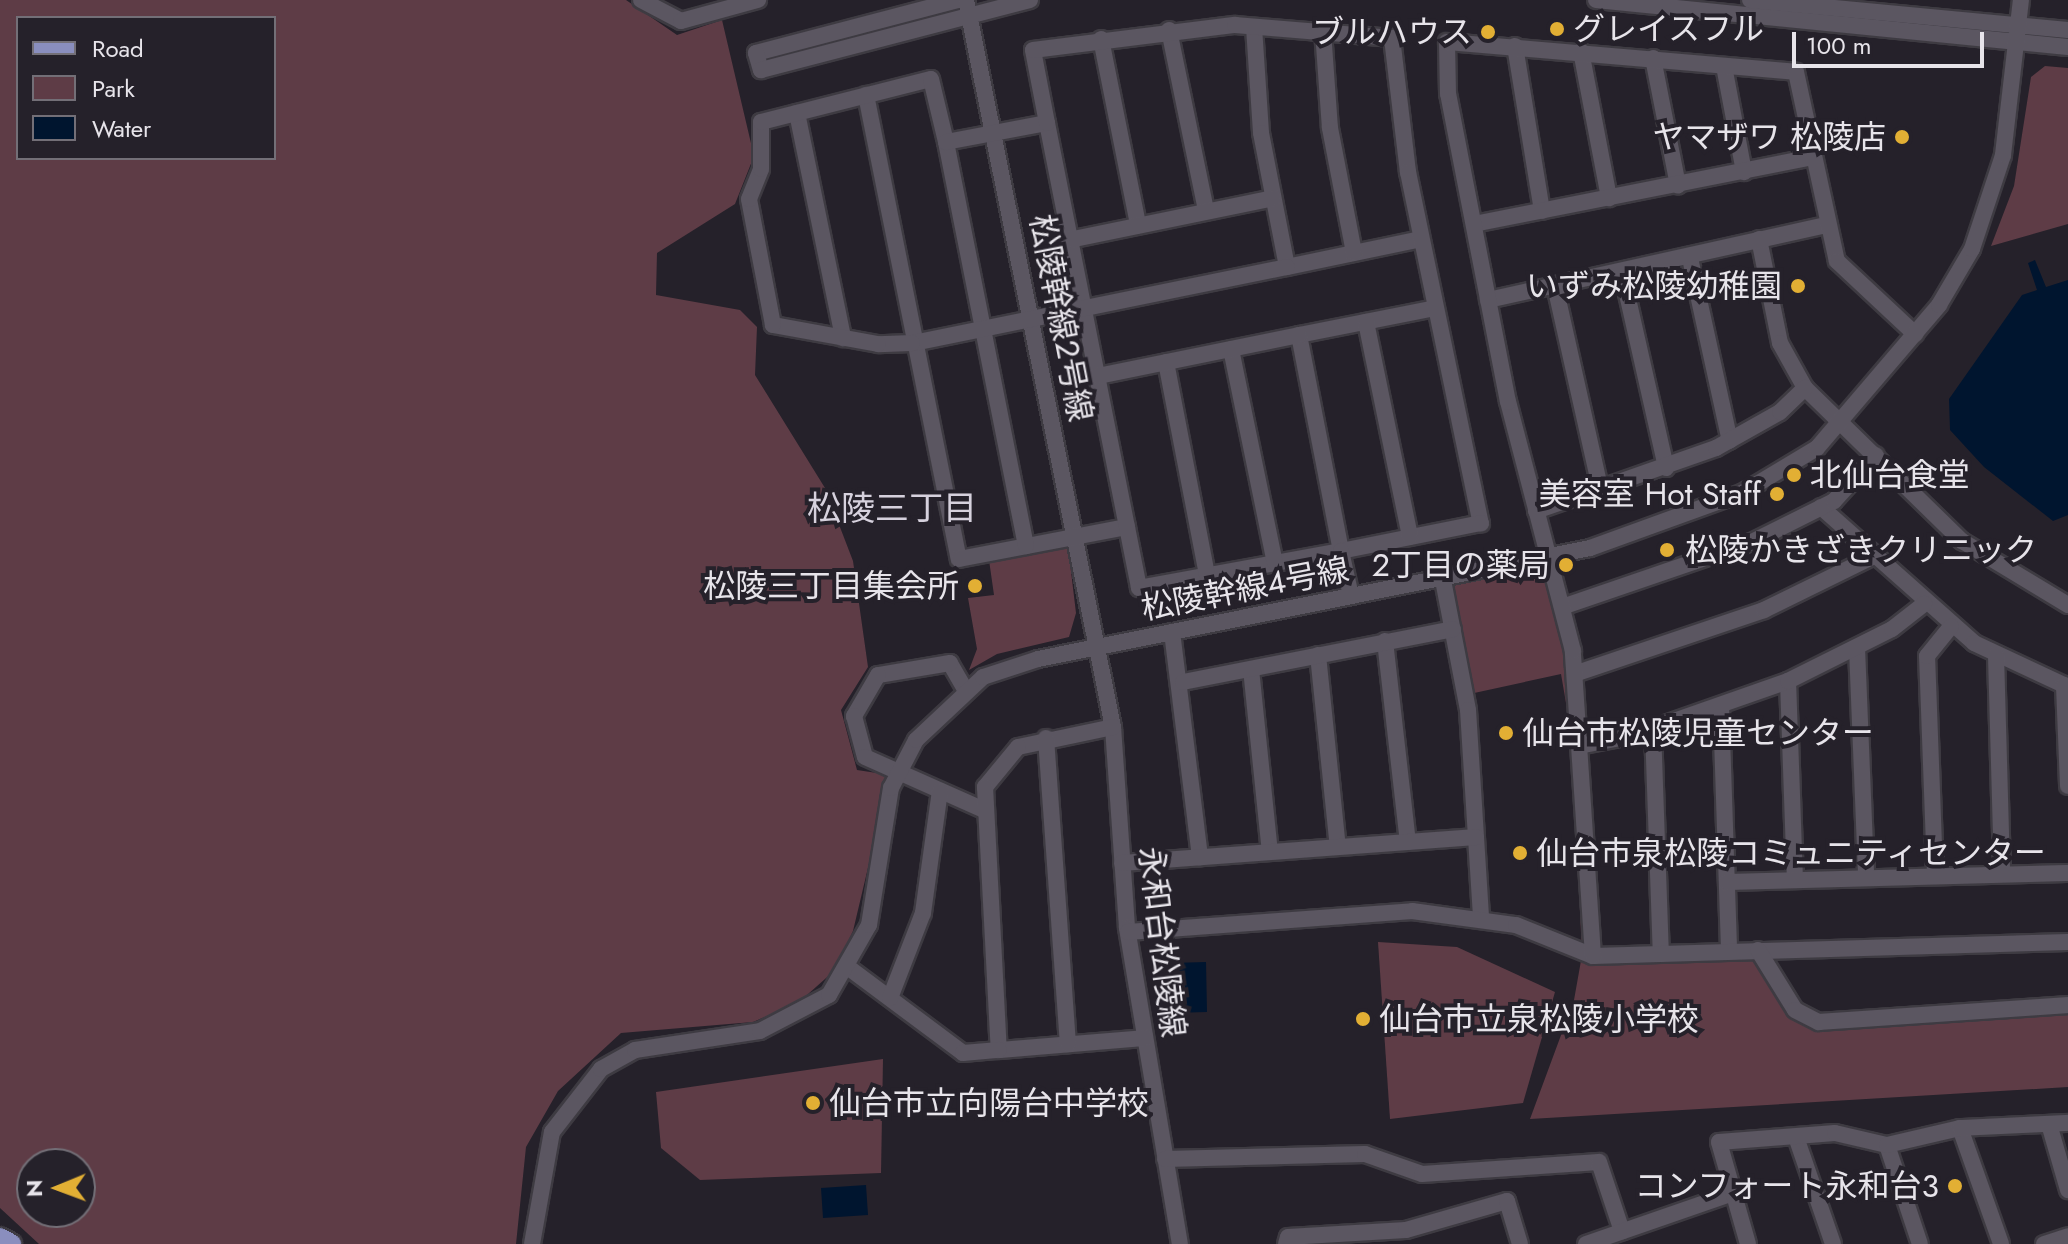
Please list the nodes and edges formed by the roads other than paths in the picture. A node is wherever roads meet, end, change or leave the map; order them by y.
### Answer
1 (641, 0) edge
2 (758, 0) edge
3 (1030, 0) edge
4 (1596, 0) edge
5 (1750, 0) edge
6 (2021, 0) edge
7 (964, 4) edge
8 (1254, 27) junction
9 (1169, 30) junction
10 (2068, 30) edge
11 (1323, 31) junction
12 (2018, 34) junction
13 (1101, 39) junction
14 (1515, 46) junction
15 (2068, 47) edge
16 (1581, 51) junction
17 (756, 53) dead end
18 (1653, 58) junction
19 (1724, 66) junction
20 (866, 95) junction
21 (797, 113) junction
22 (1047, 123) junction
23 (996, 134) junction
24 (946, 142) junction
25 (1813, 157) junction
26 (1744, 172) junction
27 (1678, 186) junction
28 (1273, 198) junction
29 (1609, 198) junction
30 (1206, 211) junction
31 (1542, 211) junction
32 (1474, 224) junction
33 (1138, 225) junction
34 (1827, 225) junction
35 (1421, 239) junction
36 (1759, 239) junction
37 (1069, 240) junction
38 (1354, 253) junction
39 (1690, 258) junction
40 (1287, 267) junction
41 (1622, 272) junction
42 (1555, 286) junction
43 (1488, 300) junction
44 (1435, 308) junction
45 (1082, 309) junction
46 (1032, 318) junction
47 (1366, 322) junction
48 (982, 328) junction
49 (1915, 334) junction
50 (1299, 335) junction
51 (843, 338) junction
52 (916, 342) junction
53 (1231, 349) junction
54 (1166, 362) junction
55 (1098, 376) junction
56 (1805, 388) junction
57 (1841, 423) junction
58 (1730, 441) junction
59 (1876, 455) junction
60 (1666, 468) junction
61 (1601, 491) junction
62 (1821, 507) junction
63 (1536, 511) junction
64 (1127, 527) junction
65 (1076, 536) junction
66 (1410, 537) junction
67 (1026, 546) junction
68 (1341, 551) junction
69 (1872, 557) junction
70 (1548, 558) junction
71 (1275, 563) junction
72 (1207, 575) junction
73 (1443, 580) junction
74 (1351, 596) junction
75 (1924, 604) junction
76 (2068, 605) edge
77 (1562, 607) junction
78 (1951, 626) junction
79 (1453, 629) junction
80 (1172, 632) junction
81 (1385, 641) junction
82 (1097, 647) junction
83 (1857, 648) junction
84 (1318, 655) junction
85 (1996, 655) junction
86 (1251, 669) junction
87 (1577, 673) junction
88 (1788, 681) junction
89 (1183, 682) junction
90 (2066, 686) edge
91 (966, 691) junction
92 (1721, 707) junction
93 (1113, 727) junction
94 (1653, 729) junction
95 (1046, 738) junction
96 (1584, 745) junction
97 (899, 772) junction
98 (2068, 786) edge
99 (940, 791) junction
100 (984, 810) junction
101 (1476, 837) junction
102 (1408, 842) junction
103 (1338, 847) junction
104 (1270, 852) junction
105 (1200, 857) junction
106 (1122, 863) junction
107 (2002, 871) junction
108 (1935, 873) junction
109 (2068, 873) edge
110 (1866, 876) junction
111 (1795, 879) junction
112 (1727, 882) junction
113 (1481, 918) junction
114 (1128, 932) junction
115 (2068, 942) edge
116 (1758, 950) junction
117 (1729, 951) junction
118 (1661, 954) junction
119 (1593, 956) junction
120 (849, 968) junction
121 (890, 998) junction
122 (2068, 1005) edge
123 (1145, 1038) junction
124 (1068, 1044) junction
125 (999, 1050) junction
126 (2068, 1123) edge
127 (2049, 1124) junction
128 (1960, 1128) junction
129 (1796, 1137) junction
130 (1887, 1145) junction
131 (1165, 1159) junction
132 (2068, 1190) edge
133 (1730, 1194) junction
134 (1622, 1231) junction
135 (2068, 1236) edge
136 (0, 1238) edge
137 (11, 1244) edge
138 (532, 1244) edge
139 (1180, 1244) edge
140 (1286, 1244) edge
141 (1520, 1244) edge
142 (1586, 1244) edge
143 (1748, 1244) edge
144 (1833, 1244) edge
145 (1920, 1244) edge
146 (2001, 1244) edge
147 (2044, 1244) edge

1 - 2 street
3 - 7 street
4 - 12 street
5 - 12 street
6 - 12 street
7 - 17 street
7 - 23 street, 松陵幹線２号線
8 - 9 street
8 - 11 street
8 - 28 street
9 - 13 street
9 - 30 street
10 - 12 street
11 - 35 street
11 - 38 street
12 - 15 street
12 - 49 street, 松陵幹線４号線
13 - 22 street
13 - 33 street
14 - 16 street
14 - 31 street
14 - 32 street
16 - 18 street
16 - 29 street
18 - 19 street
18 - 27 street
19 - 25 street
19 - 26 street
20 - 21 street
20 - 24 street
20 - 52 street
21 - 51 street
21 - 51 street
22 - 23 street
22 - 37 street
23 - 24 street
23 - 46 street, 松陵幹線２号線
24 - 48 street
25 - 26 street
25 - 34 street
26 - 27 street
27 - 29 street
28 - 30 street
28 - 40 street
29 - 31 street
30 - 33 street
31 - 32 street
32 - 43 street
33 - 37 street
34 - 36 street
34 - 49 street
35 - 38 street
35 - 44 street
36 - 39 street
36 - 56 street
37 - 45 street
38 - 40 street
39 - 41 street
39 - 58 street
40 - 45 street
41 - 42 street
41 - 60 street
42 - 43 street
42 - 61 street
43 - 63 street
44 - 47 street
44 - 66 street
45 - 46 street
45 - 55 street
46 - 48 street
46 - 65 street, 松陵幹線２号線
47 - 50 street
47 - 66 street
48 - 52 street
48 - 67 street
49 - 57 street, 松陵幹線４号線
50 - 53 street
50 - 68 street
51 - 52 street
52 - 67 street
53 - 54 street
53 - 71 street
54 - 55 street
54 - 72 street
55 - 64 street
56 - 57 street
56 - 58 street
57 - 59 street
57 - 70 street, 松陵幹線４号線
58 - 60 street
59 - 62 street
59 - 76 street
60 - 61 street
61 - 63 street
62 - 69 street
62 - 77 street
63 - 70 street
64 - 65 street
64 - 72 street
65 - 67 street
65 - 82 street, 松陵幹線２号線
66 - 68 street
68 - 71 street
68 - 74 street
69 - 75 street
69 - 87 street
70 - 73 street, 松陵幹線４号線
70 - 77 street
71 - 72 street
73 - 74 street, 松陵幹線４号線
73 - 79 street
74 - 80 street, 松陵幹線４号線
75 - 78 street
75 - 83 street
77 - 87 street
78 - 85 street
78 - 108 street
79 - 81 street
79 - 101 street
80 - 82 street, 松陵幹線４号線
80 - 89 street
81 - 84 street
81 - 102 street
82 - 91 street, 松陵幹線４号線
82 - 93 street, 永和台松陵線
83 - 88 street
83 - 110 street
84 - 86 street
84 - 103 street
85 - 90 street
85 - 107 street
86 - 89 street
86 - 104 street
87 - 96 street
88 - 92 street
88 - 111 street
89 - 105 street
90 - 98 street
91 - 97 street, 松陵幹線４号線
91 - 97 street
92 - 94 street
92 - 112 street
93 - 95 street
93 - 106 street, 永和台松陵線
94 - 96 street
94 - 118 street
95 - 100 street
95 - 124 street
96 - 119 street
97 - 99 street
97 - 120 street, 松陵幹線４号線
99 - 100 street
99 - 121 street
100 - 125 street
101 - 102 street
101 - 113 street
102 - 103 street
103 - 104 street
104 - 105 street
105 - 106 street
106 - 114 street, 永和台松陵線
107 - 108 street
107 - 109 street
108 - 110 street
110 - 111 street
111 - 112 street
112 - 117 street
113 - 114 street
113 - 119 street
114 - 123 street, 永和台松陵線
115 - 116 street
116 - 117 street
116 - 122 street
117 - 118 street
118 - 119 street
120 - 121 street
120 - 138 street, 松陵幹線４号線
121 - 125 street
123 - 124 street
123 - 131 street, 永和台松陵線
124 - 125 street
126 - 127 street
127 - 128 street
127 - 132 street
128 - 130 street
128 - 146 street
129 - 130 street
129 - 133 street
129 - 144 street
130 - 145 street
131 - 134 street
131 - 139 street, 永和台松陵線
133 - 134 street
133 - 143 street
134 - 142 street
135 - 147 street
136 - 137 main road
140 - 141 street

